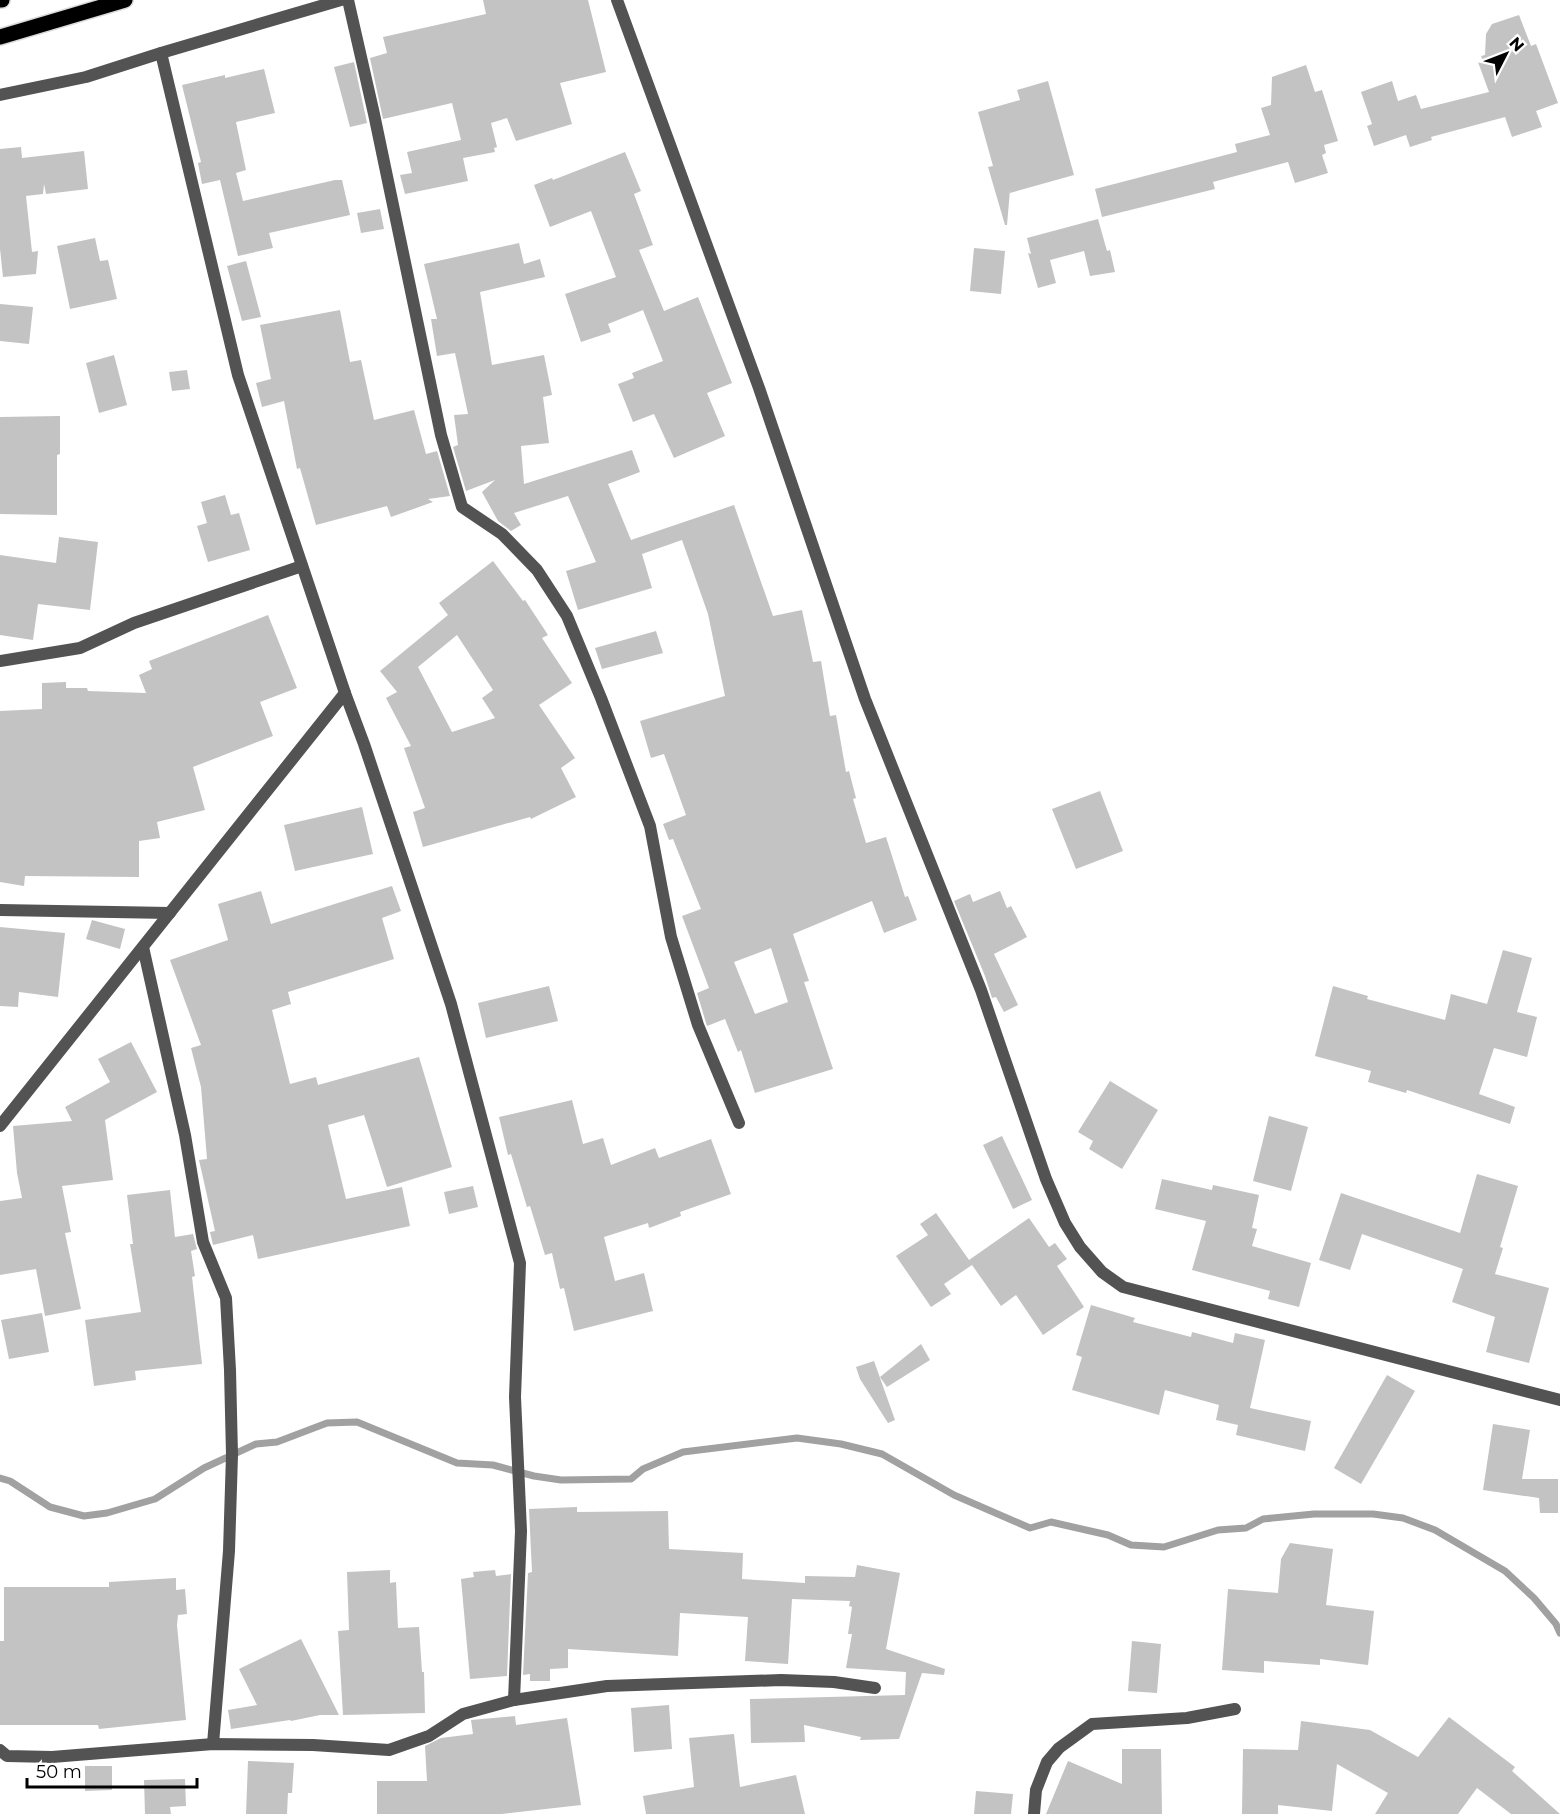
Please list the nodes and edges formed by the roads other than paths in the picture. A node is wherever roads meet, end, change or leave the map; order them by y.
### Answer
1 (125, 0) edge
2 (341, 0) edge
3 (348, 0) edge
4 (618, 0) edge
5 (0, 37) edge
6 (161, 52) junction
7 (0, 95) edge
8 (302, 566) junction
9 (0, 661) edge
10 (345, 693) junction
11 (0, 910) edge
12 (170, 913) junction
13 (143, 947) junction
14 (739, 1123) dead end
15 (0, 1126) edge
16 (1560, 1400) edge
17 (875, 1688) dead end
18 (514, 1700) junction
19 (1235, 1709) dead end
20 (213, 1744) junction
21 (0, 1750) edge
22 (1034, 1814) edge

1 - 5 main road
2 - 6 street
3 - 14 street
4 - 16 street
6 - 7 street
6 - 8 street
8 - 9 street
8 - 10 street
10 - 12 street
10 - 18 street
11 - 12 street
12 - 13 street
13 - 15 street
13 - 20 street
17 - 18 street
18 - 20 street
19 - 22 street
20 - 21 street

